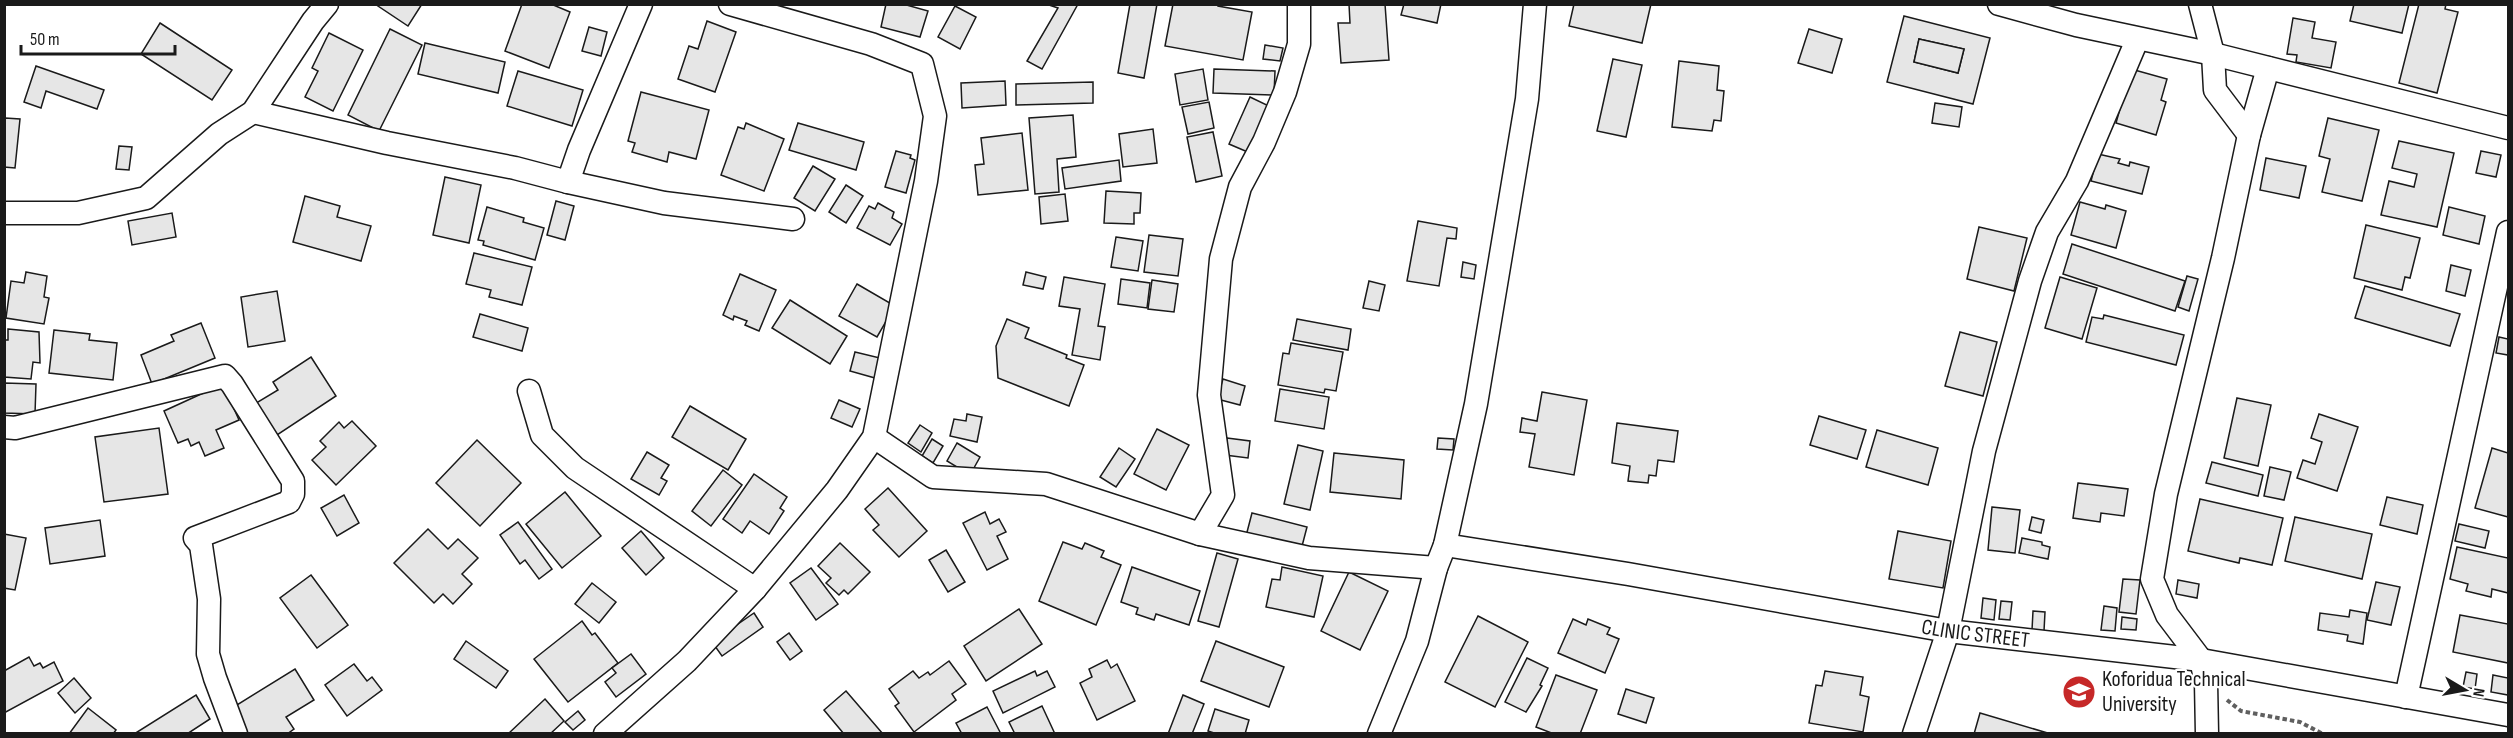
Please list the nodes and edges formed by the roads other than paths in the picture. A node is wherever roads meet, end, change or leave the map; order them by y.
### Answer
1 (641, 4) edge
2 (730, 4) edge
3 (1299, 4) edge
4 (1535, 4) edge
5 (1999, 4) edge
6 (2200, 4) edge
7 (315, 10) edge
8 (2137, 40) junction
9 (2212, 54) junction
10 (2268, 68) junction
11 (254, 112) junction
12 (2508, 128) edge
13 (2249, 135) junction
14 (568, 182) junction
15 (4, 213) edge
16 (793, 219) dead end
17 (2508, 232) edge
18 (529, 392) dead end
19 (4, 427) edge
20 (874, 437) junction
21 (1200, 534) junction
22 (1445, 545) junction
23 (1436, 568) junction
24 (755, 590) junction
25 (1948, 631) junction
26 (2201, 660) junction
27 (2406, 697) junction
28 (2508, 715) edge
29 (236, 734) edge
30 (605, 734) edge
31 (1379, 734) edge
32 (1914, 734) edge
33 (2207, 734) edge

1 - 14 street
2 - 20 street
3 - 21 street
4 - 22 street
5 - 8 street
6 - 9 street
7 - 11 street
8 - 9 street
8 - 25 street
9 - 10 street
9 - 13 street
10 - 12 street
10 - 13 street
11 - 14 street
11 - 15 street
13 - 26 street
14 - 16 street
17 - 27 street
18 - 24 street
19 - 29 street
20 - 21 street
20 - 24 street
21 - 23 street
22 - 23 street
22 - 25 street, CLINIC STREET
23 - 31 street
24 - 30 street
25 - 26 street, CLINIC STREET
25 - 32 street
26 - 27 street, CLINIC STREET
26 - 33 street
27 - 28 street, CLINIC STREET

